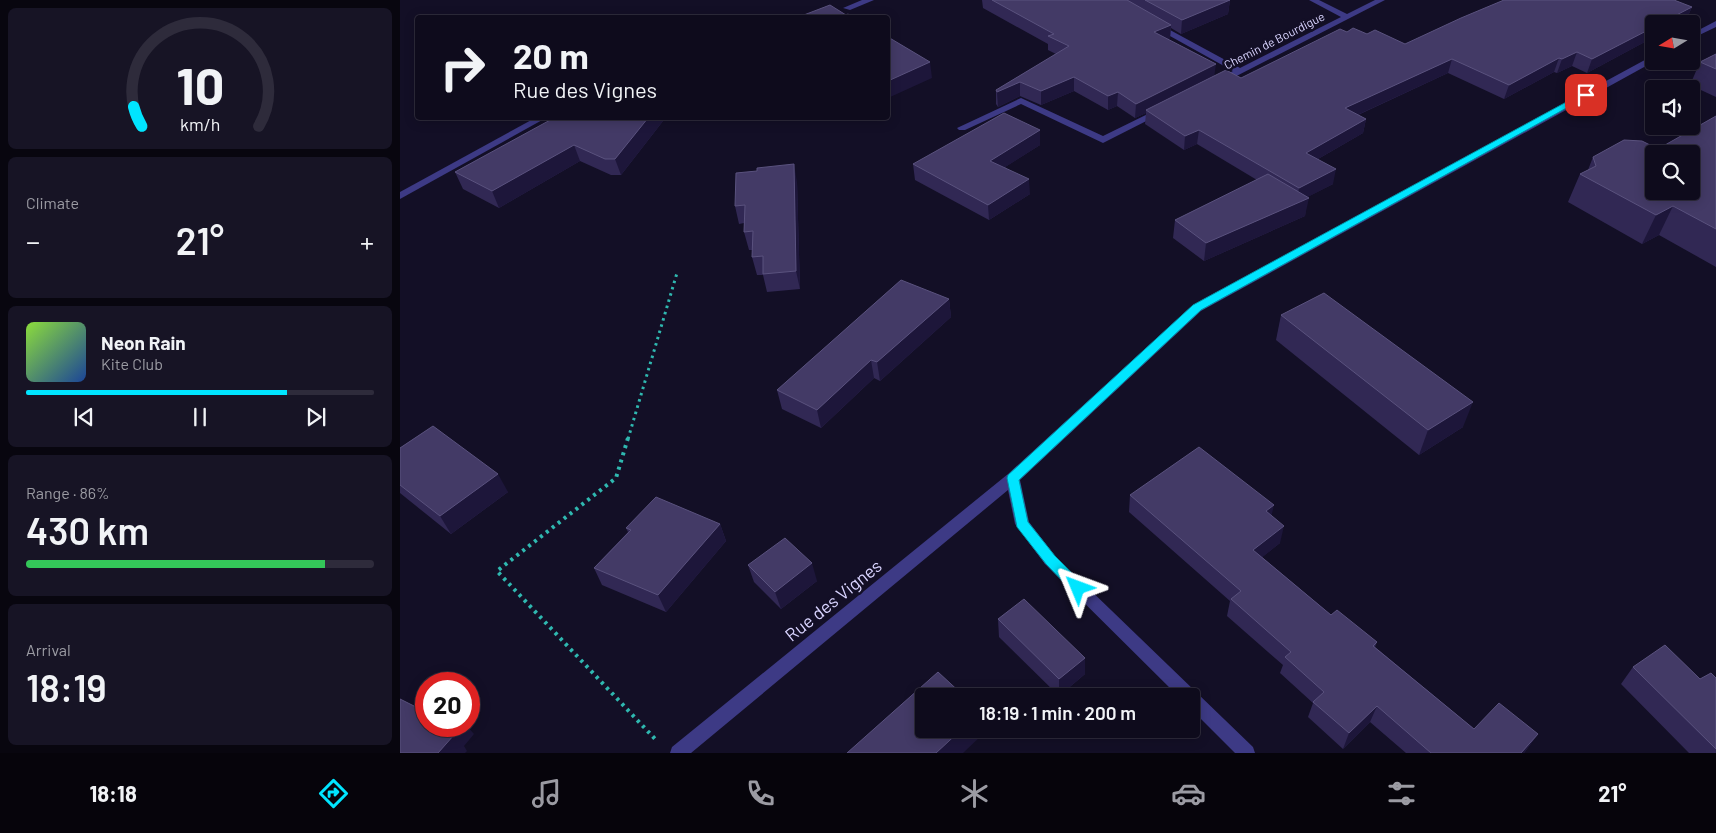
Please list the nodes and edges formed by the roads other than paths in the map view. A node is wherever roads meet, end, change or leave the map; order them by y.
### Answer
1 (870, 0) edge
2 (1313, 0) edge
3 (1381, 0) edge
4 (847, 8) dead end
5 (1347, 17) junction
6 (1144, 19) edge
7 (1716, 24) edge
8 (1700, 32) edge
9 (1645, 63) edge
10 (1239, 71) junction
11 (1214, 84) edge
12 (1171, 106) edge
13 (537, 120) edge
14 (962, 128) dead end
15 (400, 196) edge
16 (1013, 478) junction
17 (1181, 688) edge
18 (1200, 707) edge
19 (678, 753) edge
20 (1248, 753) edge

1 - 4 street
2 - 5 street
3 - 5 street, Chemin de Bourdigue
5 - 10 street, Chemin de Bourdigue
6 - 10 street
7 - 8 street
9 - 16 street, Rue des Vignes
10 - 11 street, Chemin de Bourdigue
12 - 14 street
13 - 15 street
16 - 17 street
16 - 19 street, Rue des Vignes
18 - 20 street

